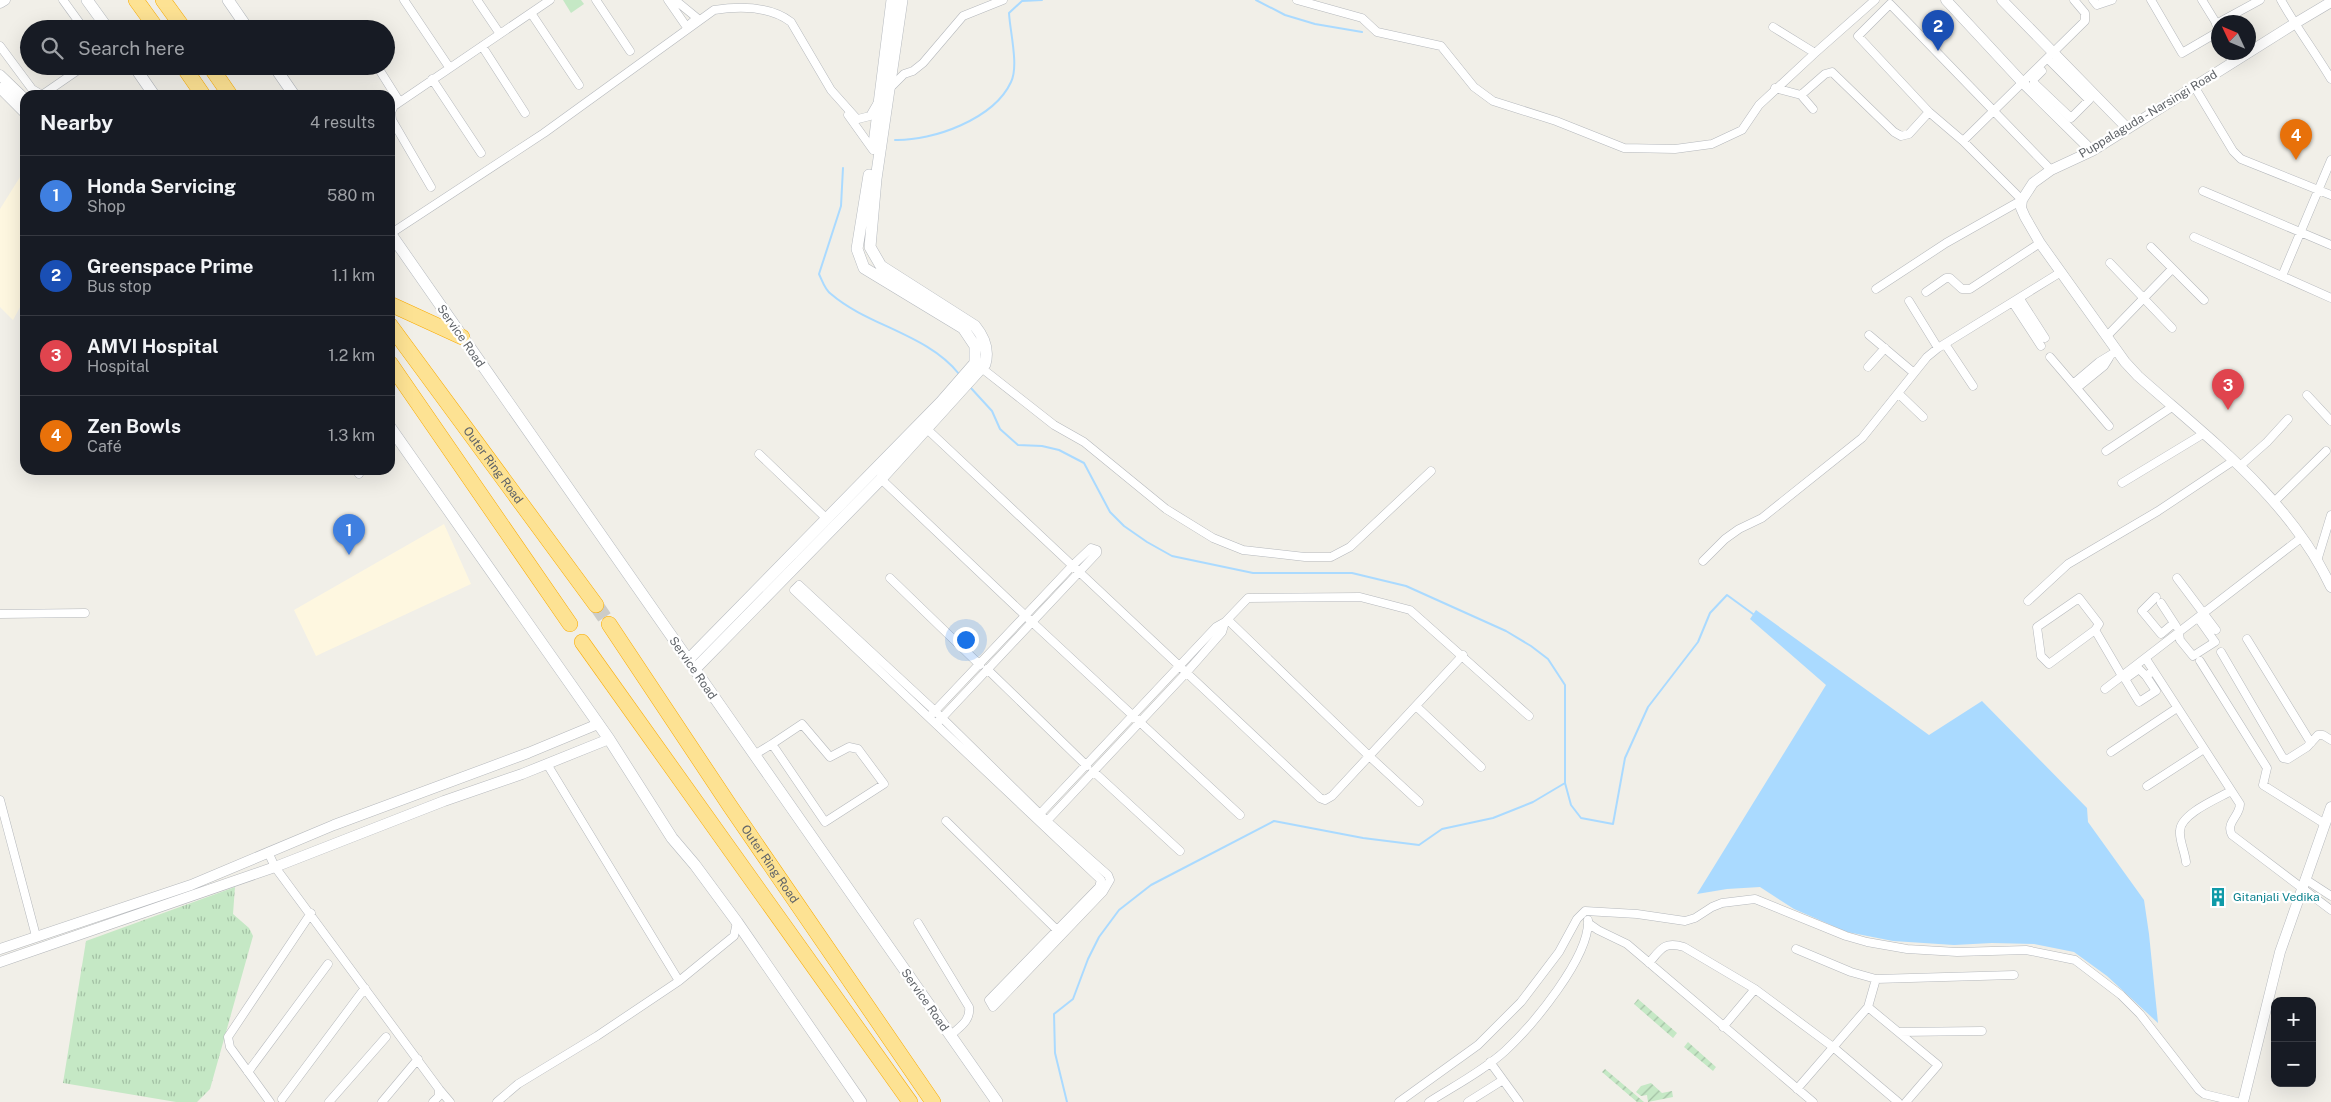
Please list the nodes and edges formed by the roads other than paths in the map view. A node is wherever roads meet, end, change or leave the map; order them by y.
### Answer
1 (5, 0) edge
2 (63, 0) edge
3 (87, 0) edge
4 (136, 0) edge
5 (163, 0) edge
6 (228, 0) edge
7 (404, 0) edge
8 (477, 0) edge
9 (549, 0) edge
10 (596, 0) edge
11 (668, 0) edge
12 (675, 0) edge
13 (892, 0) edge
14 (902, 0) edge
15 (1003, 0) edge
16 (1296, 0) edge
17 (1875, 0) edge
18 (1946, 0) edge
19 (2002, 0) edge
20 (2074, 0) edge
21 (2093, 0) edge
22 (2112, 0) edge
23 (2151, 0) edge
24 (2202, 0) edge
25 (2260, 0) edge
26 (2281, 0) edge
27 (2331, 2) edge
28 (0, 3) edge
29 (531, 13) junction
30 (2235, 15) edge
31 (2211, 16) edge
32 (77, 20) edge
33 (101, 20) edge
34 (150, 20) edge
35 (177, 20) edge
36 (242, 20) edge
37 (699, 20) junction
38 (2294, 24) junction
39 (686, 26) junction
40 (1773, 27) dead end
41 (500, 34) junction
42 (2211, 36) edge
43 (0, 46) edge
44 (482, 46) junction
45 (630, 51) dead end
46 (1815, 52) junction
47 (2054, 56) junction
48 (2231, 60) edge
49 (2233, 63) junction
50 (449, 67) junction
51 (20, 73) edge
52 (0, 75) edge
53 (22, 75) edge
54 (71, 75) edge
55 (140, 75) edge
56 (189, 75) edge
57 (216, 75) edge
58 (280, 75) edge
59 (383, 75) edge
60 (432, 79) junction
61 (2331, 79) edge
62 (2023, 83) junction
63 (579, 85) dead end
64 (2194, 86) junction
65 (0, 88) edge
66 (1775, 88) junction
67 (890, 89) junction
68 (34, 90) edge
69 (49, 90) edge
70 (151, 90) edge
71 (200, 90) edge
72 (227, 90) edge
73 (291, 90) edge
74 (392, 90) edge
75 (20, 94) edge
76 (395, 95) edge
77 (1801, 95) junction
78 (880, 100) junction
79 (399, 101) junction
80 (395, 106) edge
81 (20, 108) edge
82 (1813, 109) dead end
83 (1930, 112) junction
84 (1994, 112) junction
85 (525, 114) dead end
86 (854, 120) junction
87 (395, 125) edge
88 (2127, 128) junction
89 (1963, 140) junction
90 (2092, 151) junction
91 (481, 153) dead end
92 (874, 156) junction
93 (2331, 160) edge
94 (2051, 170) junction
95 (431, 187) dead end
96 (2319, 190) junction
97 (2203, 192) dead end
98 (2331, 194) edge
99 (2022, 200) junction
100 (395, 226) edge
101 (395, 231) edge
102 (2300, 233) junction
103 (2194, 237) dead end
104 (395, 241) edge
105 (2040, 243) junction
106 (2331, 245) edge
107 (2151, 247) dead end
108 (2110, 263) dead end
109 (2172, 269) junction
110 (2061, 272) junction
111 (2282, 276) junction
112 (1876, 289) dead end
113 (1926, 292) dead end
114 (2143, 297) junction
115 (2331, 298) edge
116 (2204, 300) dead end
117 (1909, 301) dead end
118 (2016, 301) junction
119 (395, 306) edge
120 (2172, 328) dead end
121 (395, 332) edge
122 (1869, 335) dead end
123 (2106, 336) junction
124 (462, 337) junction
125 (2045, 338) dead end
126 (1942, 346) junction
127 (2041, 346) dead end
128 (1885, 348) junction
129 (2117, 351) junction
130 (2050, 357) dead end
131 (978, 366) junction
132 (1868, 367) dead end
133 (395, 370) edge
134 (1914, 374) junction
135 (965, 381) junction
136 (1972, 386) dead end
137 (2075, 386) junction
138 (1898, 393) junction
139 (2308, 395) dead end
140 (2172, 407) junction
141 (1923, 417) dead end
142 (2288, 419) dead end
143 (2331, 422) edge
144 (2109, 426) dead end
145 (928, 430) junction
146 (395, 434) edge
147 (2203, 434) junction
148 (476, 443) junction
149 (2106, 451) dead end
150 (2326, 452) dead end
151 (759, 454) dead end
152 (457, 458) junction
153 (2237, 463) junction
154 (1431, 471) dead end
155 (881, 479) junction
156 (2122, 483) dead end
157 (2274, 502) junction
158 (2331, 515) edge
159 (827, 518) junction
160 (2301, 538) junction
161 (1703, 560) dead end
162 (2317, 561) junction
163 (1072, 566) junction
164 (1078, 572) junction
165 (890, 578) dead end
166 (2177, 578) dead end
167 (2330, 582) edge
168 (2028, 601) dead end
169 (596, 605) tunnel mouth
170 (2134, 606) dead end
171 (85, 613) dead end
172 (0, 614) edge
173 (1025, 616) junction
174 (2201, 618) junction
175 (1226, 621) junction
176 (1032, 622) junction
177 (2174, 623) junction
178 (570, 624) dead end
179 (609, 624) tunnel mouth
180 (2095, 630) junction
181 (2216, 630) dead end
182 (2180, 634) junction
183 (2247, 639) dead end
184 (582, 642) dead end
185 (2162, 646) junction
186 (2221, 652) dead end
187 (1462, 655) junction
188 (2146, 659) junction
189 (2200, 661) dead end
190 (692, 665) junction
191 (983, 667) junction
192 (1183, 670) junction
193 (2153, 671) junction
194 (2122, 676) junction
195 (2146, 676) dead end
196 (2105, 689) dead end
197 (1416, 706) junction
198 (2177, 708) junction
199 (935, 711) junction
200 (1529, 716) dead end
201 (929, 717) junction
202 (942, 717) junction
203 (1136, 719) junction
204 (598, 724) junction
205 (936, 724) junction
206 (609, 739) junction
207 (2331, 740) edge
208 (2311, 743) junction
209 (772, 744) junction
210 (2204, 749) junction
211 (2111, 752) dead end
212 (754, 755) junction
213 (1368, 756) junction
214 (547, 764) junction
215 (1087, 766) junction
216 (491, 767) junction
217 (1481, 767) dead end
218 (1093, 772) junction
219 (497, 784) junction
220 (2148, 786) dead end
221 (2231, 791) junction
222 (0, 800) edge
223 (1419, 802) dead end
224 (393, 804) junction
225 (2331, 807) edge
226 (1240, 815) dead end
227 (1038, 816) junction
228 (400, 820) junction
229 (946, 821) dead end
230 (2328, 821) edge
231 (1045, 823) junction
232 (1180, 851) dead end
233 (268, 852) junction
234 (2186, 862) dead end
235 (276, 867) junction
236 (2305, 879) junction
237 (2302, 889) junction
238 (2331, 896) edge
239 (2331, 910) edge
240 (1585, 911) junction
241 (311, 913) junction
242 (737, 922) junction
243 (918, 923) dead end
244 (1588, 923) junction
245 (1060, 933) junction
246 (36, 936) junction
247 (0, 949) edge
248 (1796, 949) dead end
249 (0, 962) edge
250 (1649, 963) junction
251 (328, 964) dead end
252 (2014, 974) dead end
253 (1876, 980) junction
254 (679, 981) junction
255 (365, 988) junction
256 (1755, 989) junction
257 (1868, 1007) junction
258 (1724, 1027) junction
259 (1982, 1030) dead end
260 (1899, 1032) junction
261 (950, 1036) junction
262 (386, 1037) dead end
263 (1833, 1047) junction
264 (418, 1059) junction
265 (1490, 1062) junction
266 (248, 1072) junction
267 (1503, 1080) junction
268 (439, 1089) junction
269 (1797, 1089) junction
270 (282, 1099) dead end
271 (270, 1102) edge
272 (329, 1102) edge
273 (382, 1102) edge
274 (433, 1102) edge
275 (450, 1102) edge
276 (496, 1102) edge
277 (862, 1102) edge
278 (910, 1102) edge
279 (933, 1102) edge
280 (997, 1102) edge
281 (1399, 1102) edge
282 (1431, 1102) edge
283 (1468, 1102) edge
284 (1519, 1102) edge
285 (1813, 1102) edge
286 (1898, 1102) edge
287 (1906, 1102) edge
288 (2237, 1102) edge
289 (2243, 1102) edge

1 - 28 street
2 - 32 street
3 - 33 main road
4 - 34 highway
5 - 35 highway
6 - 36 main road
7 - 50 street
8 - 41 street
9 - 29 street
10 - 45 street
11 - 39 street
12 - 37 street
13 - 78 main road
14 - 67 main road
15 - 67 street
16 - 66 street
17 - 46 street
18 - 62 street
19 - 47 street
20 - 47 street
21 - 22 street
23 - 42 street
24 - 31 street
25 - 30 street
26 - 38 street
27 - 38 street, Puppalaguda - Narsingi Road
29 - 41 street
29 - 63 street
37 - 39 street
37 - 86 street
37 - 101 street
38 - 49 street, Puppalaguda - Narsingi Road
38 - 61 street
39 - 100 street
40 - 46 street
41 - 44 street
43 - 51 street
44 - 50 street
44 - 85 street
46 - 66 street
47 - 47 street
47 - 62 street
47 - 88 street
48 - 49 street
49 - 64 street, Puppalaguda - Narsingi Road
50 - 60 street
52 - 75 street
53 - 68 street
54 - 69 street
55 - 70 main road
56 - 71 highway
57 - 72 highway
58 - 73 main road
59 - 74 street
60 - 79 street
60 - 91 street
62 - 84 street
62 - 90 street
64 - 88 street, Puppalaguda - Narsingi Road
64 - 96 street
65 - 81 street
66 - 77 street
67 - 78 street
67 - 92 main road
76 - 79 street
77 - 82 street
77 - 83 street
78 - 86 street
78 - 92 main road
79 - 80 street
83 - 84 street
83 - 89 street
84 - 89 street
84 - 94 street
86 - 92 street
87 - 95 street
88 - 90 street, Puppalaguda - Narsingi Road
89 - 99 street
90 - 94 street, Puppalaguda - Narsingi Road
92 - 131 main road
93 - 96 street
94 - 99 street, Puppalaguda - Narsingi Road
96 - 98 street
96 - 102 street
97 - 102 street
99 - 105 street
99 - 112 street
102 - 106 street
102 - 111 street
103 - 111 street
104 - 124 main road, Service Road
105 - 110 street
105 - 113 street
107 - 109 street
108 - 114 street
109 - 114 street
109 - 116 street
110 - 118 street
110 - 123 street
111 - 115 street
114 - 120 street
114 - 123 street
117 - 126 street
118 - 125 street
118 - 126 street
118 - 127 street
119 - 124 highway
121 - 148 highway, Outer Ring Road
122 - 128 street
123 - 129 street
124 - 190 main road, Service Road
126 - 134 street
126 - 136 street
128 - 132 street
128 - 134 street
129 - 137 street
129 - 140 street
130 - 137 street
131 - 135 main road
131 - 154 street
133 - 152 highway, Outer Ring Road
134 - 138 street
135 - 145 main road
135 - 159 main road
137 - 144 street
138 - 141 street
138 - 161 street
139 - 143 street
140 - 147 street
140 - 149 street
142 - 153 street
145 - 155 main road
145 - 163 street
146 - 204 main road
147 - 153 street
147 - 156 street
148 - 152 highway
148 - 169 highway, Outer Ring Road
150 - 157 street
151 - 159 street
152 - 178 highway, Outer Ring Road
153 - 157 street
153 - 168 street
155 - 173 street
155 - 190 main road
157 - 160 street
158 - 162 street
159 - 190 main road
160 - 162 street
160 - 174 street
162 - 167 street
163 - 164 street
163 - 164 street
163 - 173 street
164 - 176 street
164 - 192 street
165 - 191 street
166 - 174 street
170 - 185 street
171 - 172 street
173 - 176 street
173 - 191 street
174 - 181 street
174 - 182 street
174 - 182 street
175 - 187 street
175 - 192 street
175 - 213 street
176 - 191 street
176 - 203 street
177 - 177 street
177 - 182 street
179 - 279 highway, Outer Ring Road
180 - 180 street
180 - 194 street
182 - 185 street
183 - 208 street
184 - 278 highway, Outer Ring Road
185 - 188 street
186 - 208 street
187 - 197 street
187 - 200 street
188 - 193 street
188 - 194 street
189 - 230 street
190 - 212 main road, Service Road
191 - 199 street
191 - 202 street
191 - 215 street
192 - 203 street
192 - 213 street
193 - 195 street
193 - 198 street
194 - 196 street
197 - 213 street
197 - 217 street
198 - 210 street
198 - 211 street
199 - 201 street
199 - 201 street
199 - 202 street
201 - 205 street
202 - 205 street
202 - 227 street
203 - 215 street
203 - 218 street
203 - 226 street
204 - 206 main road
204 - 216 street
205 - 227 street
206 - 214 street
206 - 242 main road
207 - 208 street
209 - 209 street
209 - 212 street
210 - 220 street
210 - 221 street
212 - 261 main road, Service Road
213 - 223 street
214 - 219 street
214 - 254 street
215 - 227 street
216 - 219 street
216 - 224 street
218 - 231 street
218 - 232 street
219 - 228 street
221 - 234 street
221 - 237 street
222 - 246 street
224 - 228 street
224 - 233 street
225 - 230 street
227 - 231 street
228 - 235 street
229 - 245 street
230 - 236 street
231 - 245 street
233 - 235 street
233 - 246 street
235 - 241 street
235 - 249 street
236 - 237 street
236 - 238 street
237 - 239 street
237 - 289 street
240 - 244 street
240 - 281 street
240 - 288 street
241 - 255 street
241 - 266 street
242 - 254 street
242 - 277 main road
243 - 261 street
244 - 250 street
244 - 265 street
245 - 245 street
246 - 247 street
248 - 253 street
250 - 256 street
250 - 258 street
251 - 266 street
252 - 253 street
253 - 257 street
254 - 276 street
255 - 264 street
255 - 270 street
256 - 258 street
256 - 263 street
257 - 260 street
257 - 263 street
258 - 269 street
259 - 260 street
260 - 287 street
261 - 280 main road, Service Road
262 - 272 street
263 - 269 street
263 - 286 street
264 - 268 street
264 - 273 street
265 - 267 street
265 - 282 street
266 - 271 street
267 - 283 street
267 - 284 street
268 - 274 street
268 - 275 street
269 - 285 street

